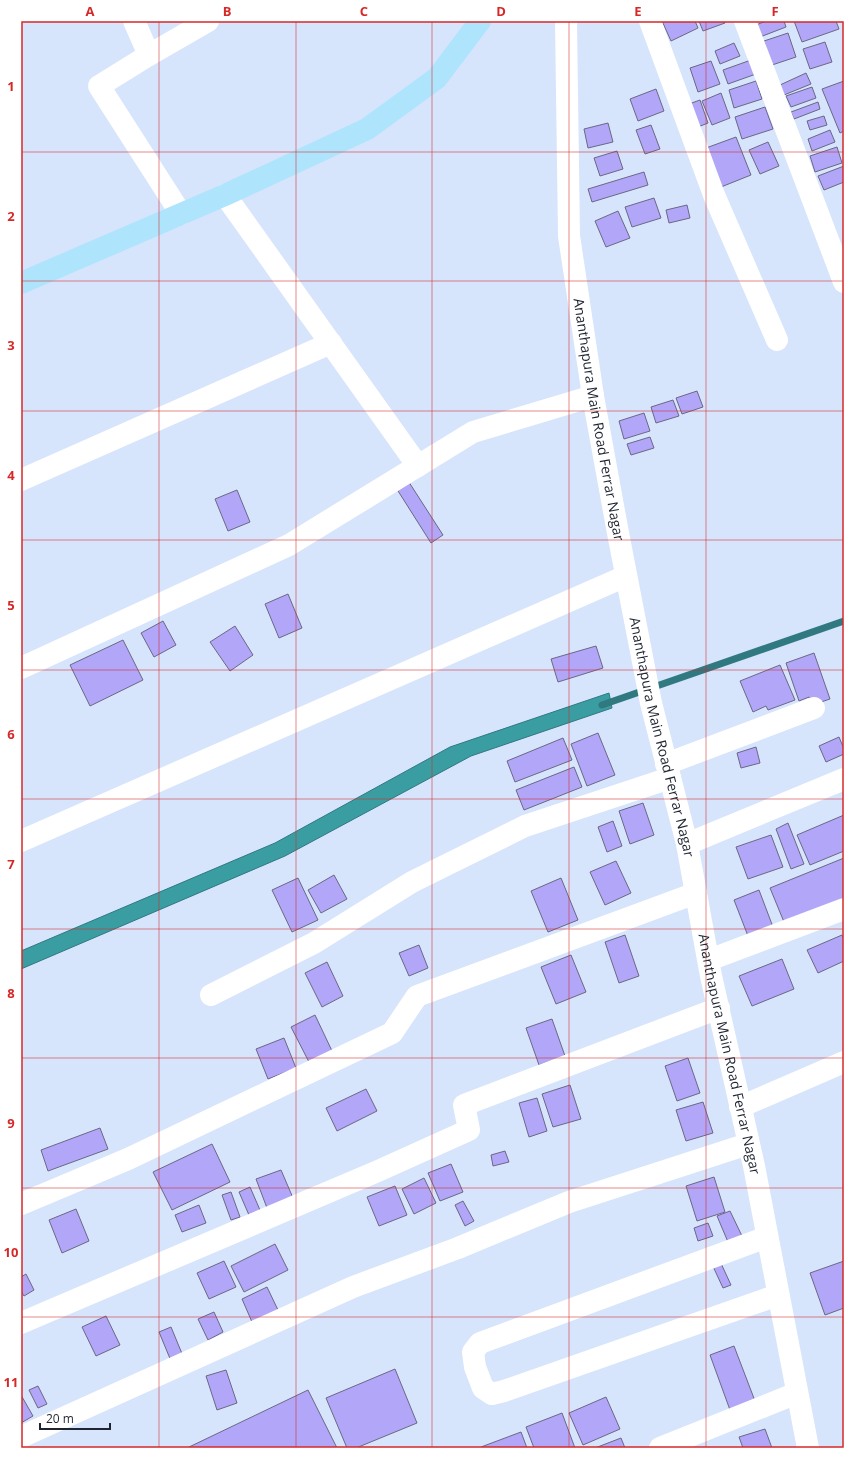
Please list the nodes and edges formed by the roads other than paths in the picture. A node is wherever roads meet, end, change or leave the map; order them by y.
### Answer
1 (134, 21) edge
2 (208, 21) edge
3 (480, 21) edge
4 (566, 21) edge
5 (650, 21) edge
6 (745, 21) edge
7 (149, 55) junction
8 (225, 195) junction
9 (181, 214) junction
10 (844, 282) edge
11 (21, 283) edge
12 (777, 340) dead end
13 (331, 344) junction
14 (593, 396) junction
15 (418, 466) junction
16 (21, 480) edge
17 (626, 576) junction
18 (21, 668) edge
19 (814, 708) dead end
20 (668, 771) junction
21 (844, 779) edge
22 (21, 841) edge
23 (687, 844) junction
24 (696, 893) junction
25 (844, 910) edge
26 (708, 960) junction
27 (210, 995) dead end
28 (719, 1008) junction
29 (844, 1062) edge
30 (740, 1107) junction
31 (748, 1144) junction
32 (21, 1204) edge
33 (767, 1237) junction
34 (778, 1295) junction
35 (21, 1323) edge
36 (797, 1393) junction
37 (21, 1437) edge
38 (660, 1448) edge
39 (808, 1448) edge

1 - 7 street
2 - 7 street
3 - 8 main road
4 - 14 street, Ananthapura Main Road Ferrar Nagar
5 - 12 street
6 - 10 street
7 - 9 street
8 - 9 main road
8 - 13 street
9 - 11 main road
13 - 15 street
13 - 16 street
14 - 15 street
14 - 17 street, Ananthapura Main Road Ferrar Nagar
15 - 18 street
17 - 20 street, Ananthapura Main Road Ferrar Nagar
17 - 22 street
19 - 20 street
20 - 23 street, Ananthapura Main Road Ferrar Nagar
20 - 27 street
21 - 23 street
23 - 24 street, Ananthapura Main Road Ferrar Nagar
24 - 26 street, Ananthapura Main Road Ferrar Nagar
24 - 32 street
25 - 26 street
26 - 28 street, Ananthapura Main Road Ferrar Nagar
28 - 30 street, Ananthapura Main Road Ferrar Nagar
28 - 35 street
29 - 30 street
30 - 31 street, Ananthapura Main Road Ferrar Nagar
31 - 33 street, Ananthapura Main Road Ferrar Nagar
31 - 37 street
33 - 34 street, Ananthapura Main Road Ferrar Nagar
33 - 34 street
34 - 36 street, Ananthapura Main Road Ferrar Nagar
36 - 38 street
36 - 39 street, Ananthapura Main Road Ferrar Nagar

